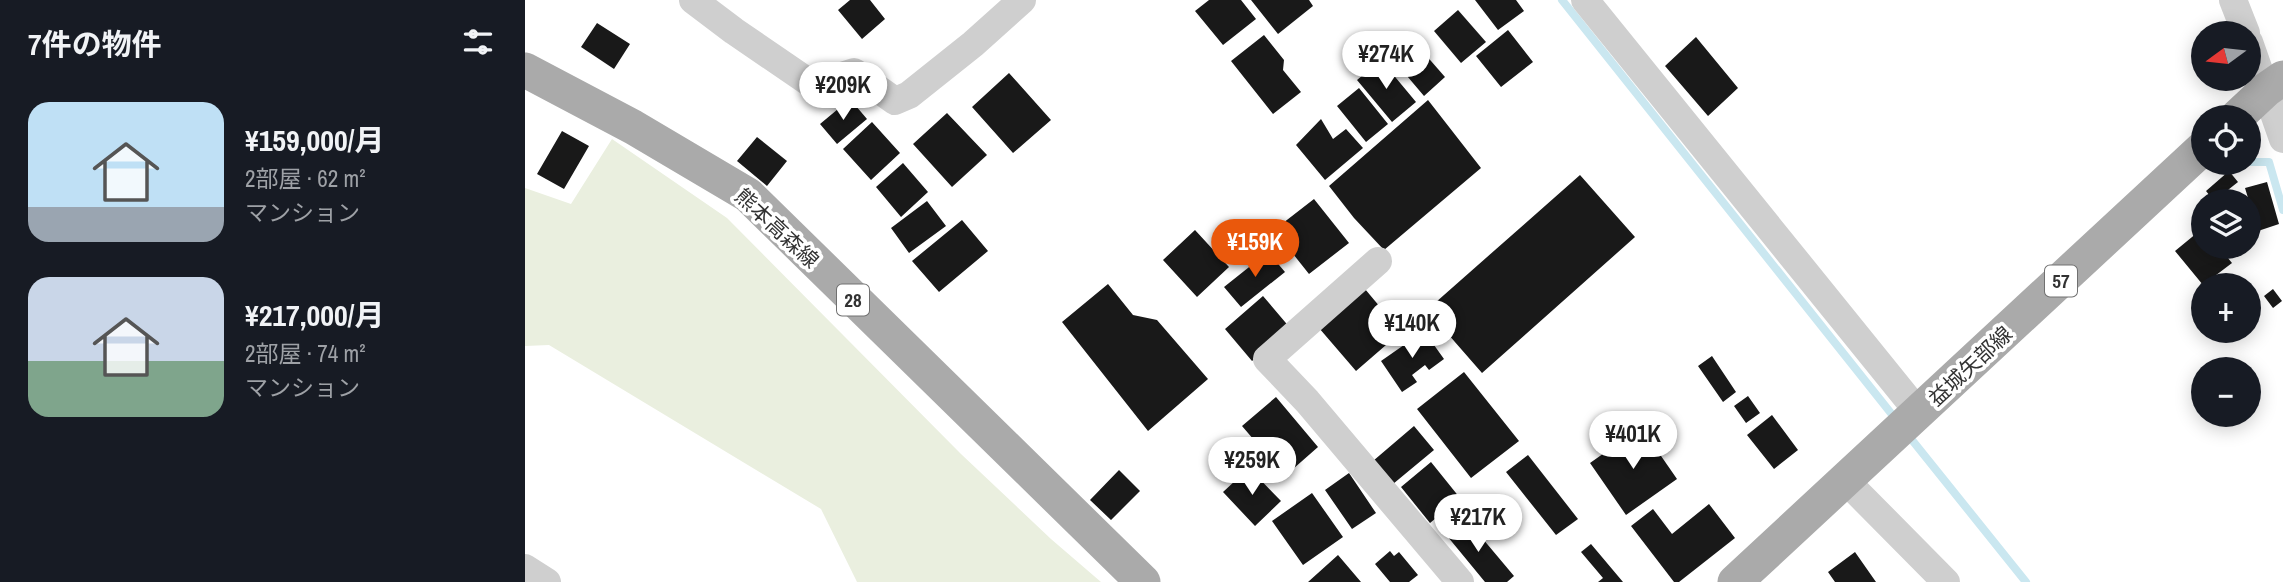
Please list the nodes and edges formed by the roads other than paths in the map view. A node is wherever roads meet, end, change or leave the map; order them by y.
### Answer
1 (693, 0) edge
2 (1021, 0) edge
3 (1585, 0) edge
4 (2233, 0) edge
5 (2241, 21) edge
6 (2261, 61) edge
7 (525, 70) edge
8 (2275, 83) edge
9 (2250, 105) edge
10 (2283, 139) edge
11 (2191, 159) edge
12 (1378, 261) dead end
13 (1919, 413) junction
14 (1845, 480) junction
15 (525, 568) edge
16 (547, 582) edge
17 (1143, 582) edge
18 (1460, 582) edge
19 (1735, 582) edge
20 (1946, 582) edge

1 - 2 street
3 - 13 street
4 - 5 street
6 - 8 street
7 - 17 main road, 熊本高森線 / 28
8 - 9 main road
8 - 10 street
11 - 13 main road, 益城矢部線 / 57
12 - 18 street
13 - 14 main road, 益城矢部線 / 57
14 - 19 main road, 益城矢部線 / 57
14 - 20 street
15 - 16 street

